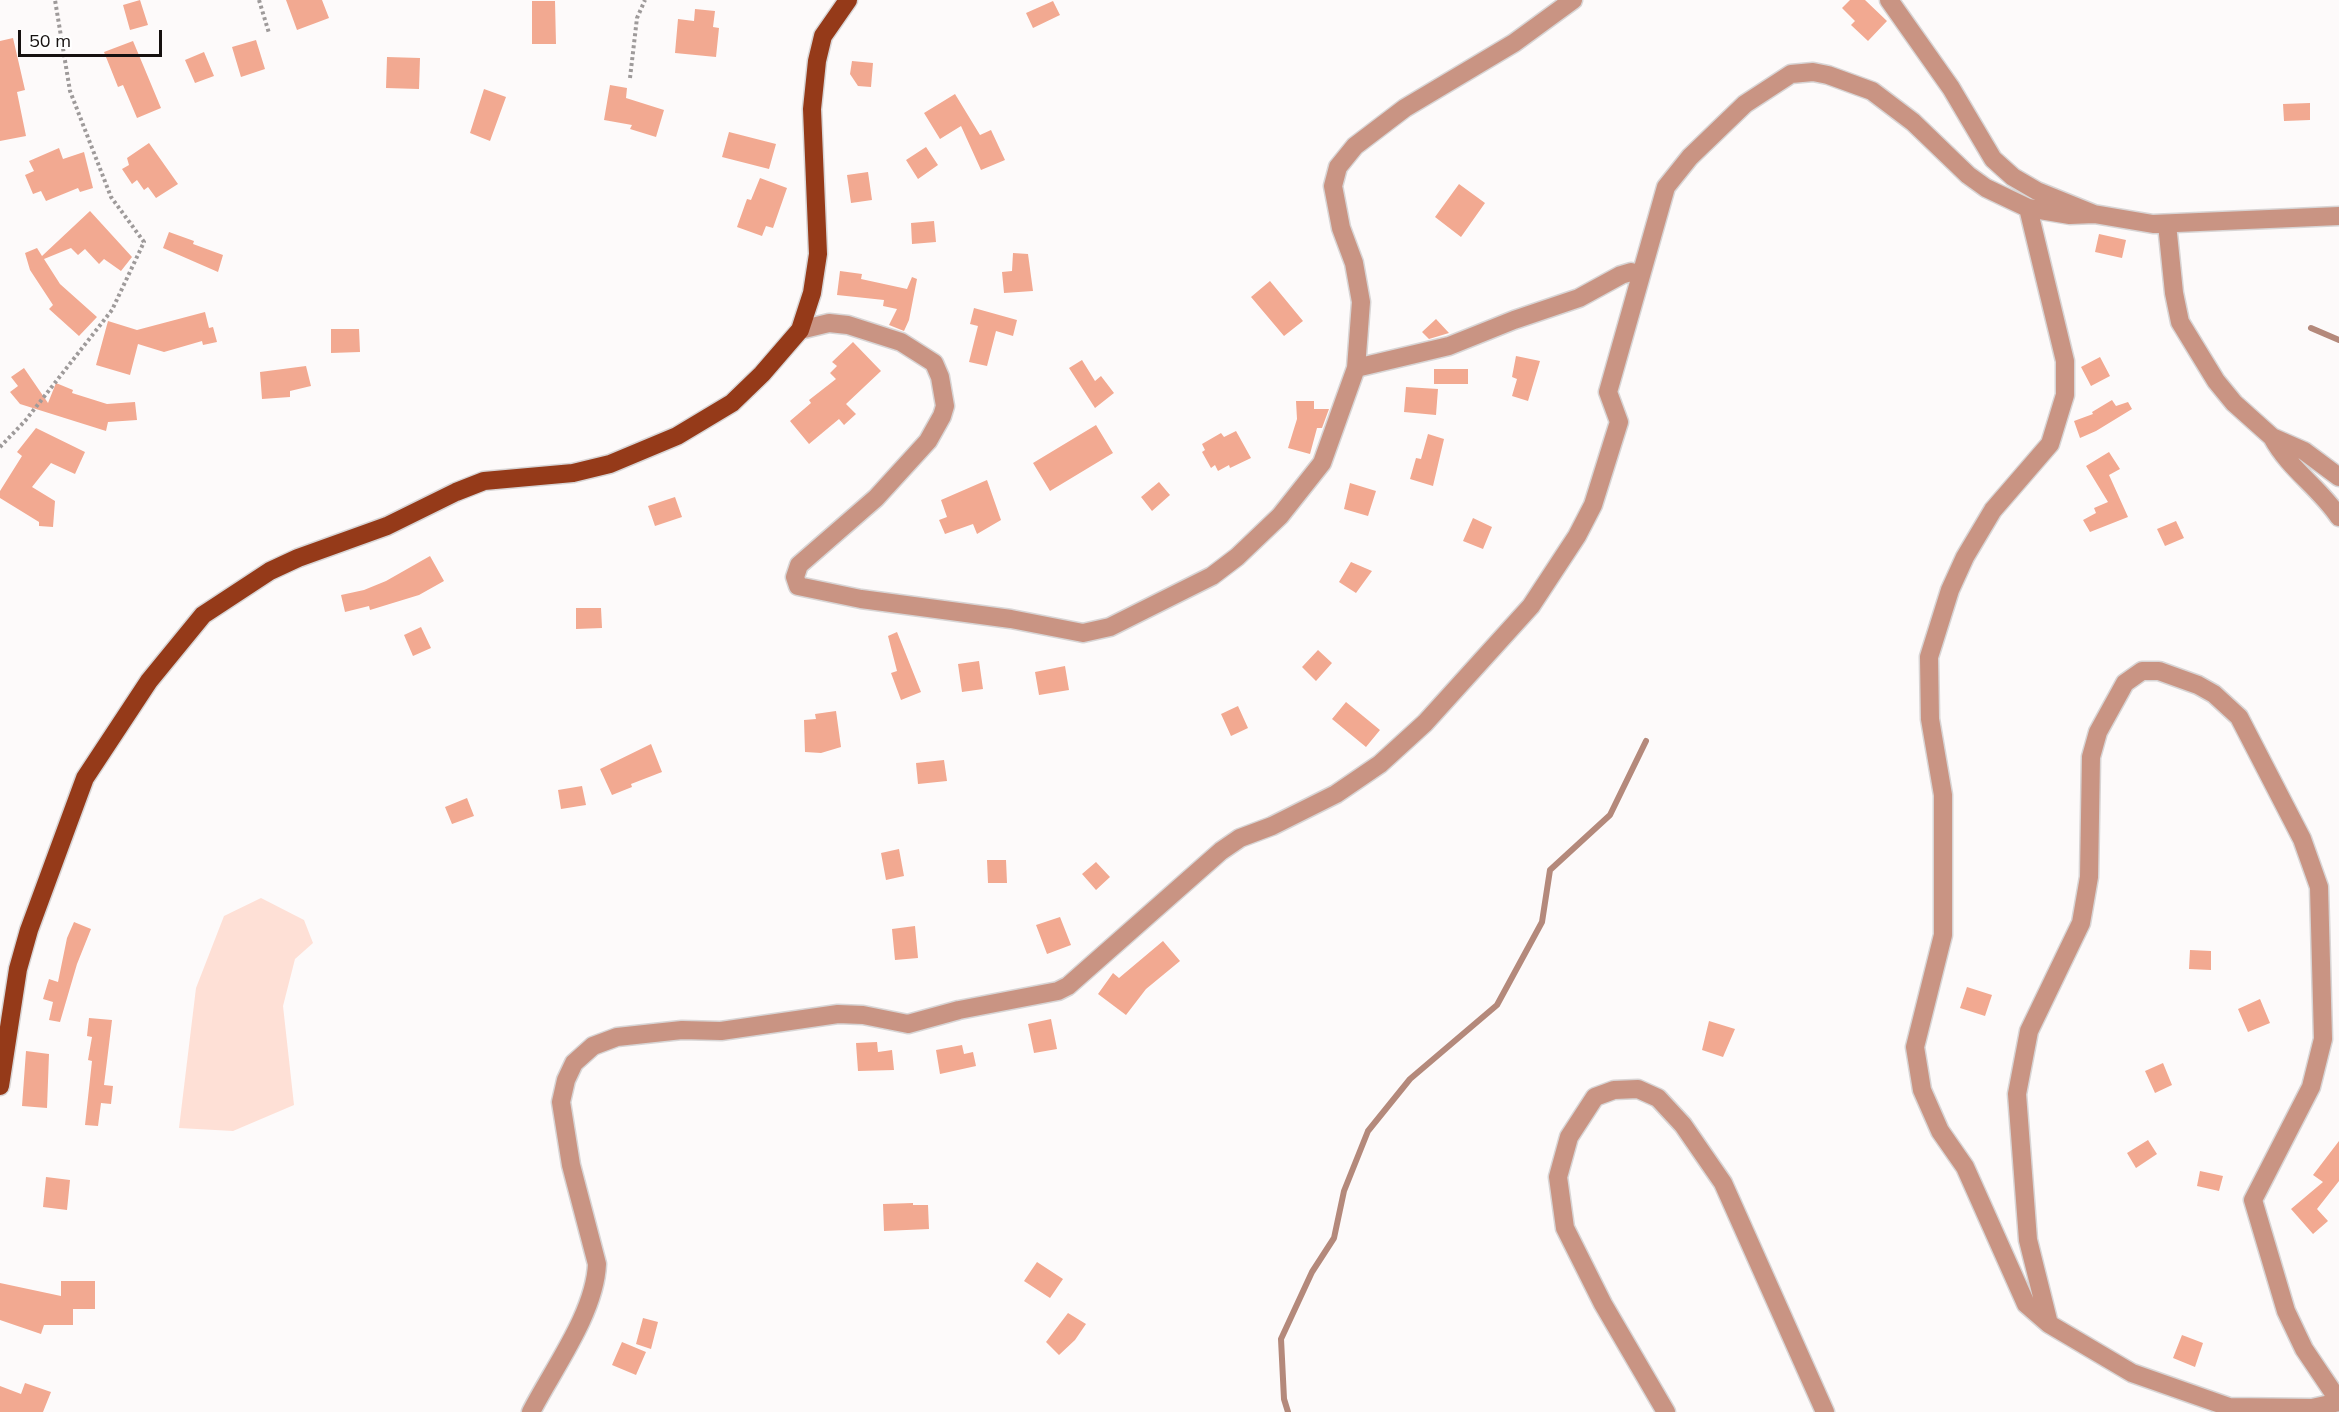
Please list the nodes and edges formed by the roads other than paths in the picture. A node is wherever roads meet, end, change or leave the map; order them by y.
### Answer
1 (848, 0) edge
2 (1573, 0) edge
3 (1889, 0) edge
4 (2028, 207) junction
5 (2094, 214) junction
6 (2339, 216) edge
7 (2167, 224) junction
8 (1641, 274) junction
9 (800, 330) junction
10 (1356, 369) junction
11 (2272, 437) junction
12 (2339, 477) edge
13 (2339, 517) edge
14 (0, 1086) edge
15 (2049, 1324) junction
16 (2339, 1402) edge
17 (531, 1412) edge
18 (1666, 1412) edge
19 (1825, 1412) edge

1 - 9 main road
2 - 10 street
3 - 5 street
4 - 5 street
4 - 8 street
4 - 15 street
5 - 7 street
6 - 7 street
7 - 11 street
8 - 10 street
8 - 17 street
9 - 10 street
9 - 14 main road
11 - 12 street
11 - 13 street
15 - 16 street
15 - 16 street
18 - 19 street

